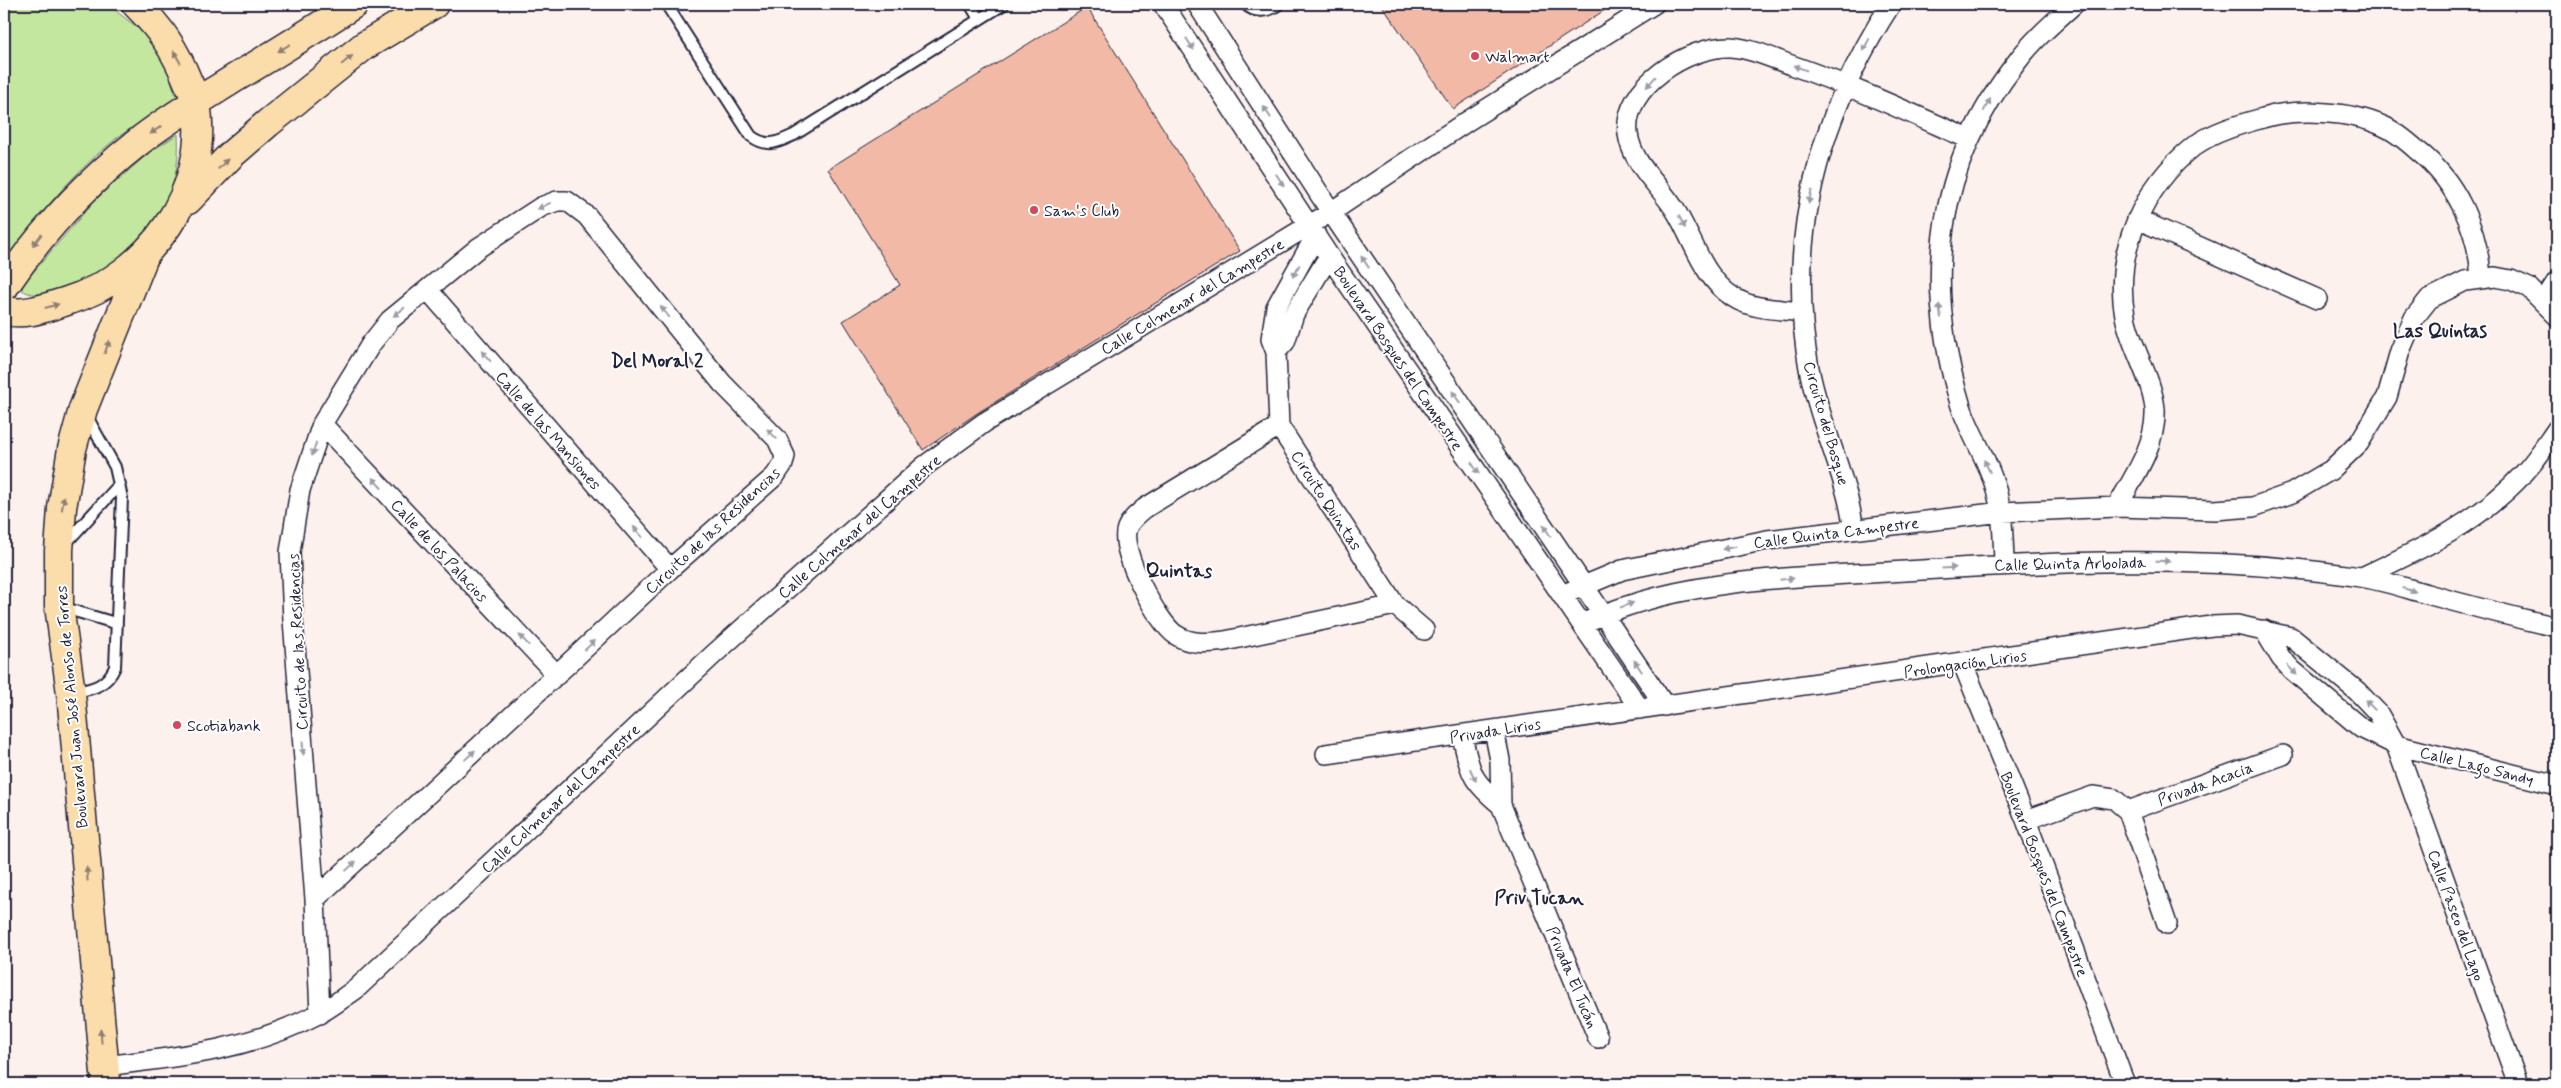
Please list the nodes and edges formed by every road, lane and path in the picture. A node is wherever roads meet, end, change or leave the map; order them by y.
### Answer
1 (136, 4) edge
2 (354, 4) edge
3 (434, 4) edge
4 (666, 4) edge
5 (970, 4) edge
6 (1004, 4) edge
7 (1163, 4) edge
8 (1197, 4) edge
9 (1245, 4) edge
10 (1279, 4) edge
11 (1654, 4) edge
12 (1891, 4) edge
13 (2074, 4) edge
14 (980, 19) junction
15 (1846, 84) junction
16 (196, 102) junction
17 (1969, 140) junction
18 (176, 212) junction
19 (1331, 212) junction
20 (2137, 219) junction
21 (1312, 230) junction
22 (145, 254) junction
23 (1329, 256) junction
24 (2481, 277) junction
25 (2557, 281) edge
26 (4, 287) edge
27 (428, 290) junction
28 (2317, 299) dead end
29 (2544, 302) junction
30 (4, 310) edge
31 (1802, 312) junction
32 (2557, 316) edge
33 (1276, 352) junction
34 (83, 409) junction
35 (322, 424) junction
36 (1279, 426) junction
37 (2557, 429) edge
38 (120, 484) junction
39 (2117, 507) junction
40 (2002, 512) junction
41 (1854, 529) junction
42 (59, 551) junction
43 (2004, 564) junction
44 (670, 569) junction
45 (2362, 577) junction
46 (1584, 585) junction
47 (1562, 595) junction
48 (1395, 605) junction
49 (59, 606) junction
50 (1603, 614) junction
51 (115, 624) junction
52 (1582, 624) junction
53 (2557, 627) edge
54 (1424, 630) dead end
55 (2264, 630) junction
56 (1963, 664) junction
57 (557, 676) junction
58 (72, 693) junction
59 (1665, 706) junction
60 (1640, 709) junction
61 (1494, 730) junction
62 (1462, 736) junction
63 (2396, 745) junction
64 (1326, 754) dead end
65 (2283, 755) dead end
66 (2557, 785) edge
67 (1501, 805) junction
68 (2128, 812) junction
69 (2026, 820) junction
70 (315, 899) junction
71 (2168, 924) dead end
72 (320, 1014) junction
73 (1598, 1038) dead end
74 (105, 1075) edge
75 (2125, 1084) edge
76 (2518, 1084) edge

16 -> 1 main road
2 -> 16 main road
18 -> 3 main road
4 - 14 lane
5 - 14 lane
6 - 14 lane
7 -> 21 street, Boulevard Bosques del Campestre
19 -> 8 street, Boulevard Bosques del Campestre
9 - 10 lane
11 - 19 street, Calle Colmenar del Campestre
12 -> 15 street, Circuito del Bosque
17 -> 13 street
15 - 17 street
15 -> 31 street, Circuito del Bosque
15 -> 31 street
16 - 18 main road
16 -> 26 main road
40 -> 17 street
18 - 22 main road
19 - 21 street, Calle Colmenar del Campestre
46 -> 19 street, Boulevard Bosques del Campestre
20 - 24 street
20 - 28 street
20 - 39 street
21 - 23 street, Boulevard Bosques del Campestre
21 -> 33 street
21 - 72 street, Calle Colmenar del Campestre
30 -> 22 main road
34 -> 22 main road, Boulevard Juan José Alonso de Torres
23 - 33 street
23 -> 47 street, Boulevard Bosques del Campestre
24 - 29 street, Calle Quinta Campestre
24 - 39 street, Calle Quinta Campestre
25 - 29 street
27 -> 35 street, Circuito de las Residencias
44 -> 27 street, Calle de las Mansiones
44 -> 27 street, Circuito de las Residencias
29 - 32 street, Calle Quinta Campestre
31 - 41 street, Circuito del Bosque
33 - 36 street
34 - 38 lane
42 -> 34 main road, Boulevard Juan José Alonso de Torres
57 -> 35 street, Calle de los Palacios
35 -> 70 street, Circuito de las Residencias
36 - 48 street, Circuito Quintas
36 - 48 street
37 - 45 street
38 - 42 lane
38 - 51 lane
39 - 40 street, Calle Quinta Campestre
40 - 41 street, Calle Quinta Campestre
40 - 43 street
41 -> 46 street, Calle Quinta Campestre
42 - 49 main road, Boulevard Juan José Alonso de Torres
43 -> 45 street, Calle Quinta Arbolada
50 -> 43 street, Calle Quinta Arbolada
57 -> 44 street, Circuito de las Residencias
45 -> 53 street, Calle Quinta Arbolada
46 - 47 street, Calle Quinta Campestre
46 - 50 street, Boulevard Bosques del Campestre
47 - 52 street, Boulevard Bosques del Campestre
48 - 54 street, Circuito Quintas
49 - 51 lane
49 - 58 main road, Boulevard Juan José Alonso de Torres
50 - 52 street, Calle Quinta Arbolada
59 -> 50 street, Boulevard Bosques del Campestre
51 - 58 lane
52 - 60 street, Boulevard Bosques del Campestre
55 - 56 street, Prolongación Lirios
55 -> 63 street
63 -> 55 street, Prolongación Lirios
56 - 59 street, Prolongación Lirios
56 - 69 street, Boulevard Bosques del Campestre
70 -> 57 street, Circuito de las Residencias
74 -> 58 main road, Boulevard Juan José Alonso de Torres
59 - 60 street, Privada Lirios
60 - 61 street, Privada Lirios
61 - 62 street, Privada Lirios
61 - 67 street, Privada El Tucán
62 - 64 street, Privada Lirios
62 -> 67 street, Privada El Tucán
63 - 66 street, Calle Lago Sandy
63 - 76 street, Calle Paseo del Lago
65 - 68 street, Privada Acacia
67 - 73 street, Privada El Tucán
68 - 69 street
68 - 71 street
69 - 75 street, Boulevard Bosques del Campestre
70 - 72 street, Circuito de las Residencias
72 - 74 street, Calle Colmenar del Campestre

